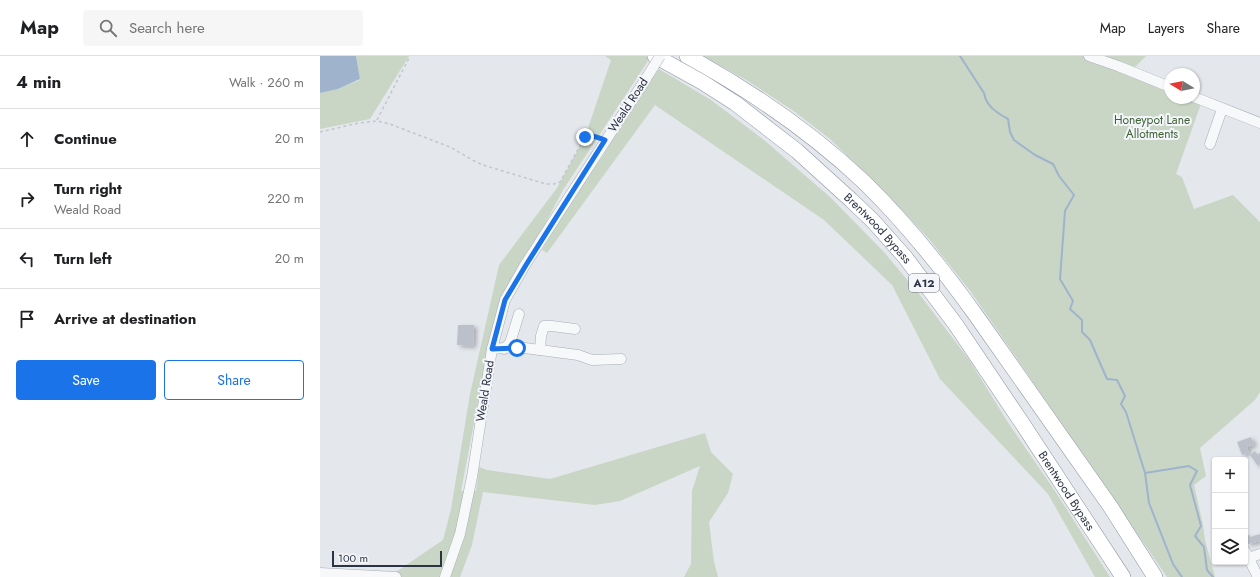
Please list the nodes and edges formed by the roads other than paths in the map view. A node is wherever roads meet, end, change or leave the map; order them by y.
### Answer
1 (654, 56) edge
2 (660, 56) edge
3 (687, 56) edge
4 (1089, 56) edge
5 (1164, 85) edge
6 (1200, 100) edge
7 (1222, 109) junction
8 (1260, 123) edge
9 (1210, 144) dead end
10 (519, 314) dead end
11 (576, 329) dead end
12 (492, 349) junction
13 (504, 350) junction
14 (540, 350) junction
15 (621, 359) dead end
16 (1248, 554) edge
17 (1260, 554) edge
18 (1248, 556) edge
19 (320, 573) edge
20 (396, 577) edge
21 (446, 577) edge
22 (1123, 577) edge
23 (1156, 577) edge
24 (1258, 577) edge

1 - 22 highway, Brentwood Bypass / A12
2 - 12 street, Weald Road, bridge
3 - 23 highway, Brentwood Bypass / A12
4 - 5 street
6 - 7 street
7 - 8 street
7 - 9 street
10 - 13 street
11 - 14 street
12 - 13 street
12 - 21 street, Weald Road
13 - 14 street
14 - 15 street
16 - 17 street
18 - 24 street
19 - 20 street

